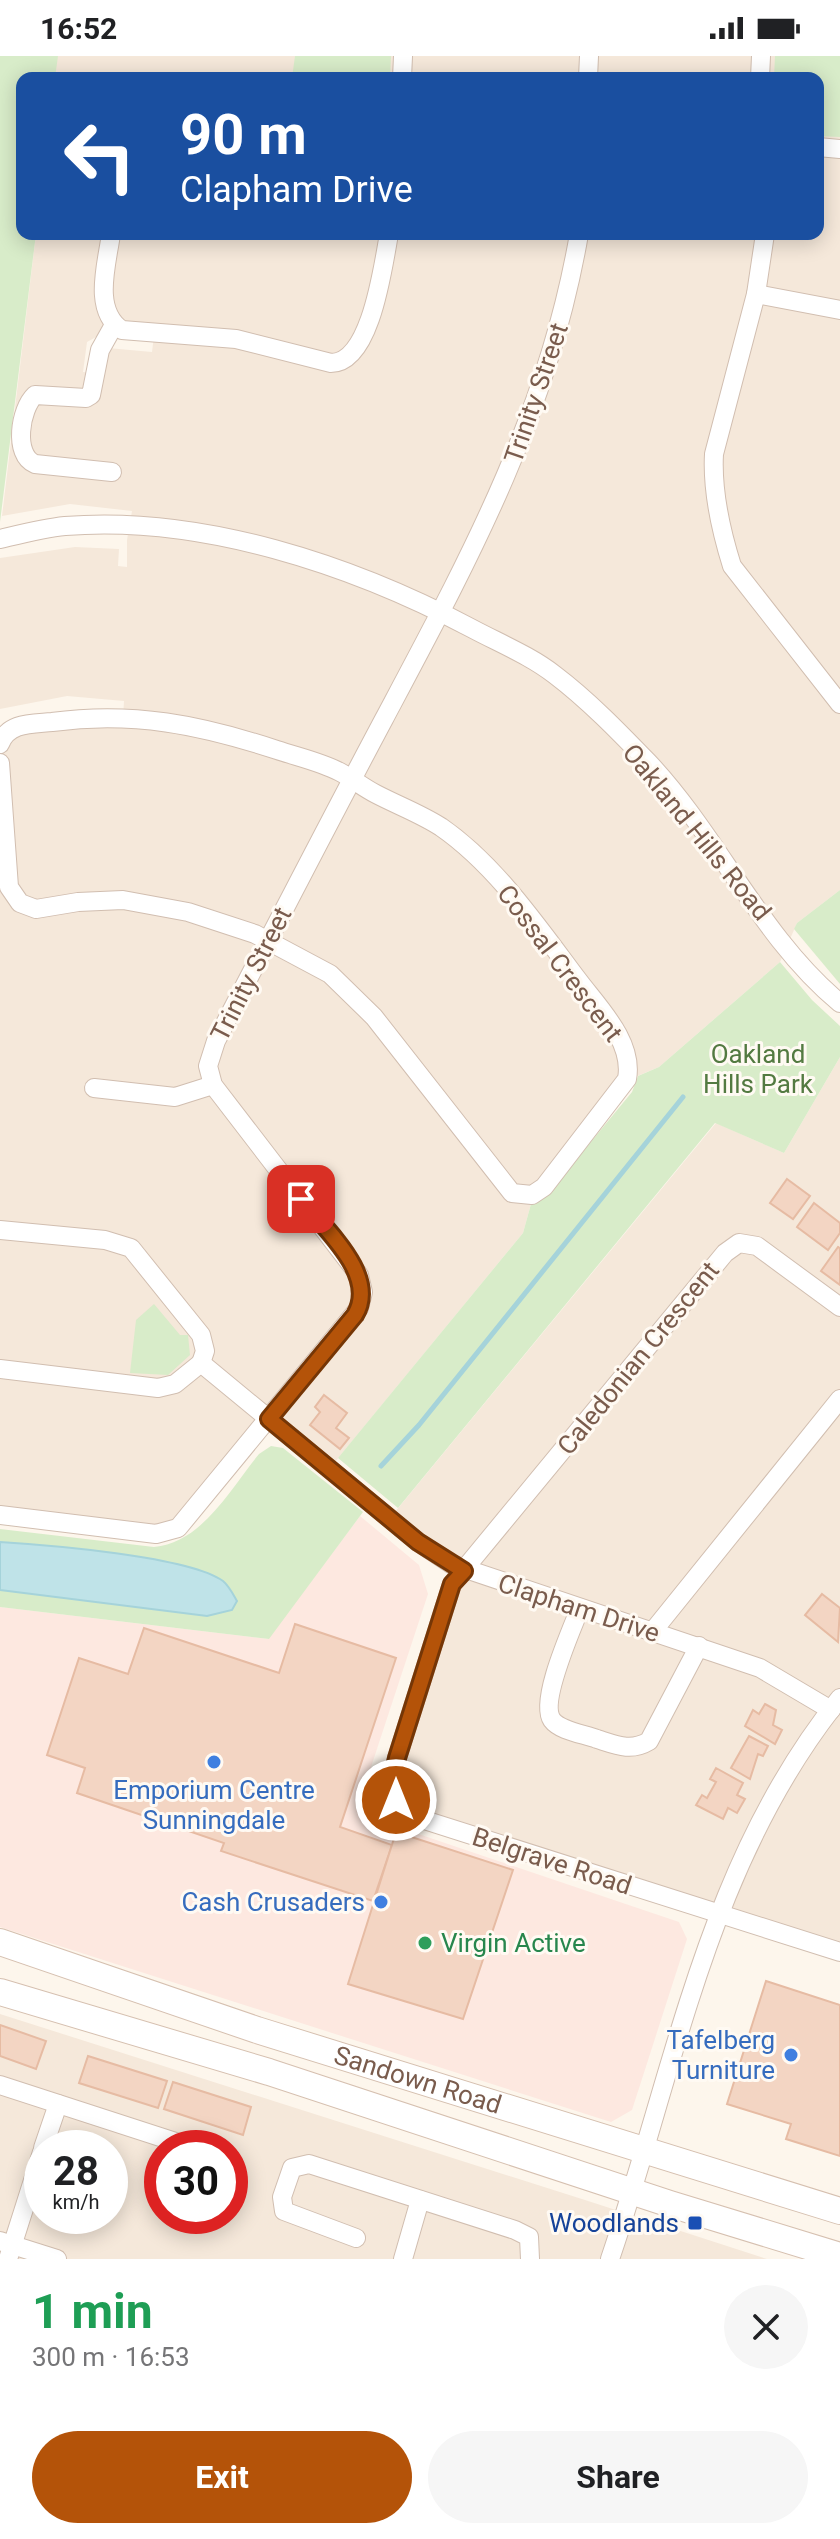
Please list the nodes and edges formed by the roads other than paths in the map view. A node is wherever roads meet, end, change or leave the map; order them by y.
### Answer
1 (110, 240) edge
2 (388, 240) edge
3 (578, 240) edge
4 (764, 240) edge
5 (756, 294) junction
6 (840, 310) edge
7 (114, 325) junction
8 (112, 472) dead end
9 (0, 539) edge
10 (440, 612) junction
11 (840, 704) edge
12 (0, 744) edge
13 (0, 763) edge
14 (352, 780) junction
15 (268, 941) junction
16 (840, 1003) edge
17 (213, 1085) junction
18 (94, 1088) dead end
19 (0, 1230) edge
20 (840, 1307) edge
21 (201, 1363) junction
22 (0, 1369) edge
23 (840, 1399) edge
24 (269, 1419) junction
25 (0, 1515) edge
26 (464, 1571) junction
27 (580, 1608) junction
28 (653, 1631) junction
29 (699, 1646) junction
30 (835, 1704) edge
31 (717, 1914) junction
32 (0, 1942) edge
33 (840, 1952) edge
34 (0, 1992) edge
35 (0, 2085) edge
36 (58, 2104) junction
37 (49, 2130) edge
38 (144, 2132) edge
39 (646, 2149) junction
40 (633, 2192) junction
41 (420, 2200) junction
42 (24, 2201) edge
43 (840, 2211) edge
44 (356, 2238) dead end
45 (7, 2248) edge
46 (840, 2256) edge
47 (57, 2259) edge
48 (403, 2259) edge
49 (530, 2259) edge
50 (610, 2259) edge

1 - 7 street
2 - 7 street
3 - 10 street, Trinity Street
4 - 5 street
5 - 6 street
5 - 11 street
7 - 8 street
9 - 10 street, Oakland Hills Road
10 - 14 street, Trinity Street
10 - 16 street, Oakland Hills Road
12 - 14 street
13 - 15 street
14 - 15 street, Trinity Street
14 - 15 street, Cossal Crescent
15 - 17 street, Trinity Street
17 - 18 street
17 - 24 street
19 - 21 street
20 - 26 street, Caledonian Crescent
21 - 22 street
21 - 24 street, Clapham Drive
23 - 28 street
24 - 25 street
24 - 26 street, Clapham Drive
26 - 27 street, Clapham Drive
26 - 31 street, Belgrave Road
27 - 28 street, Clapham Drive
27 - 29 street
28 - 29 street, Clapham Drive
29 - 30 street, Clapham Drive
30 - 31 street
31 - 33 street
31 - 39 street
32 - 39 main road, Sandown Road
34 - 40 main road, Sandown Road
35 - 36 street
36 - 37 street
36 - 38 street
39 - 40 street
39 - 43 main road, Sandown Road
40 - 46 main road, Sandown Road
40 - 50 street
41 - 44 street
41 - 48 street
41 - 49 street
42 - 45 street
45 - 47 street

